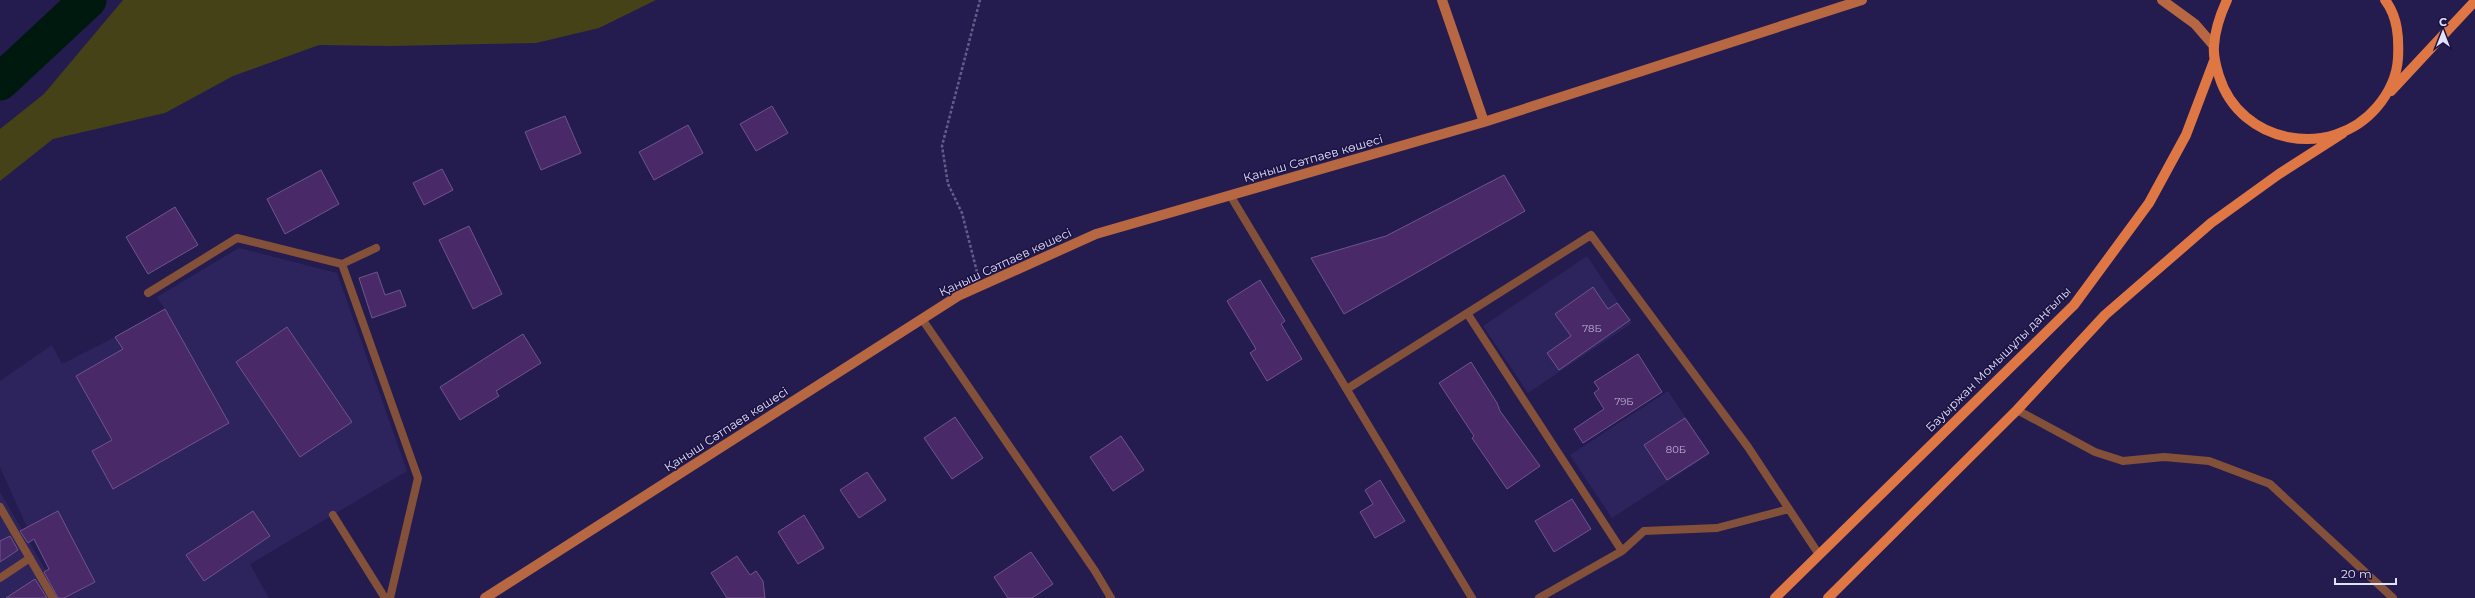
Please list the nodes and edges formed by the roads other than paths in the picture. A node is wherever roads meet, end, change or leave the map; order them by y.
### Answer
1 (1442, 0) edge
2 (1862, 0) edge
3 (2162, 0) edge
4 (2227, 0) edge
5 (2385, 0) edge
6 (2475, 1) edge
7 (2214, 46) junction
8 (2214, 61) junction
9 (2386, 96) junction
10 (1484, 122) junction
11 (2343, 133) junction
12 (1230, 195) junction
13 (376, 248) dead end
14 (342, 264) junction
15 (148, 293) dead end
16 (1467, 313) junction
17 (922, 319) junction
18 (1347, 389) junction
19 (2017, 410) junction
20 (0, 507) edge
21 (1789, 509) junction
22 (333, 515) dead end
23 (1622, 551) junction
24 (1818, 553) junction
25 (30, 558) junction
26 (0, 578) edge
27 (53, 598) edge
28 (385, 598) edge
29 (390, 598) edge
30 (485, 598) edge
31 (1111, 598) edge
32 (1472, 598) edge
33 (1539, 598) edge
34 (1775, 598) edge
35 (1828, 598) edge
36 (2393, 598) edge

1 - 10 street
2 - 10 street, Қаныш Сәтпаев көшесі
3 - 7 street
4 - 7 main road
5 - 9 main road
6 - 9 main road
7 - 8 main road
8 - 11 main road
8 - 24 main road, Бауыржан Момышұлы даңғылы
9 - 11 main road
10 - 12 street, Қаныш Сәтпаев көшесі
11 - 19 main road
12 - 17 street, Қаныш Сәтпаев көшесі
12 - 18 lane
13 - 14 lane
14 - 15 lane
14 - 29 lane
16 - 18 lane
16 - 21 lane
16 - 23 lane
17 - 30 street, Қаныш Сәтпаев көшесі
17 - 31 lane
18 - 32 lane
19 - 35 main road
19 - 36 lane
20 - 25 lane
21 - 23 lane
21 - 24 lane
22 - 28 lane
23 - 33 lane
24 - 34 main road, Бауыржан Момышұлы даңғылы
25 - 26 lane
25 - 27 lane

